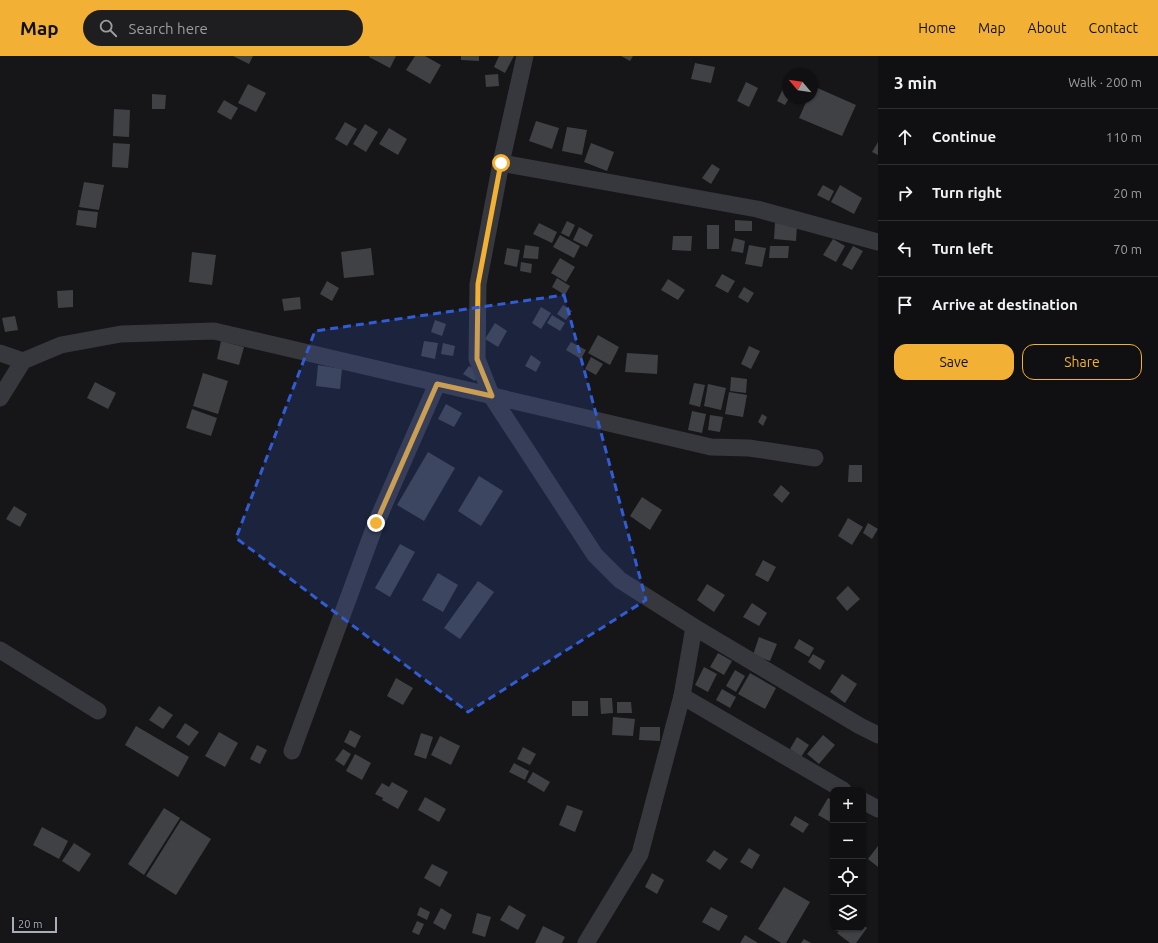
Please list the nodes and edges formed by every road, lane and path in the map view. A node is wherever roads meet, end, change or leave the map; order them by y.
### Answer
1 (525, 56) edge
2 (501, 163) junction
3 (878, 242) edge
4 (0, 353) edge
5 (23, 361) junction
6 (437, 384) junction
7 (492, 396) junction
8 (0, 398) edge
9 (815, 458) dead end
10 (694, 627) junction
11 (0, 650) edge
12 (682, 696) junction
13 (98, 711) dead end
14 (878, 735) edge
15 (292, 752) dead end
16 (838, 787) edge
17 (866, 803) edge
18 (878, 809) edge
19 (586, 943) edge

1 - 2 street
2 - 3 street
2 - 7 street
4 - 5 street
5 - 6 street
5 - 8 street
6 - 7 street
6 - 15 street
7 - 9 street
7 - 10 street
10 - 12 street
10 - 14 street
11 - 13 street
12 - 16 street
12 - 19 street
17 - 18 street

